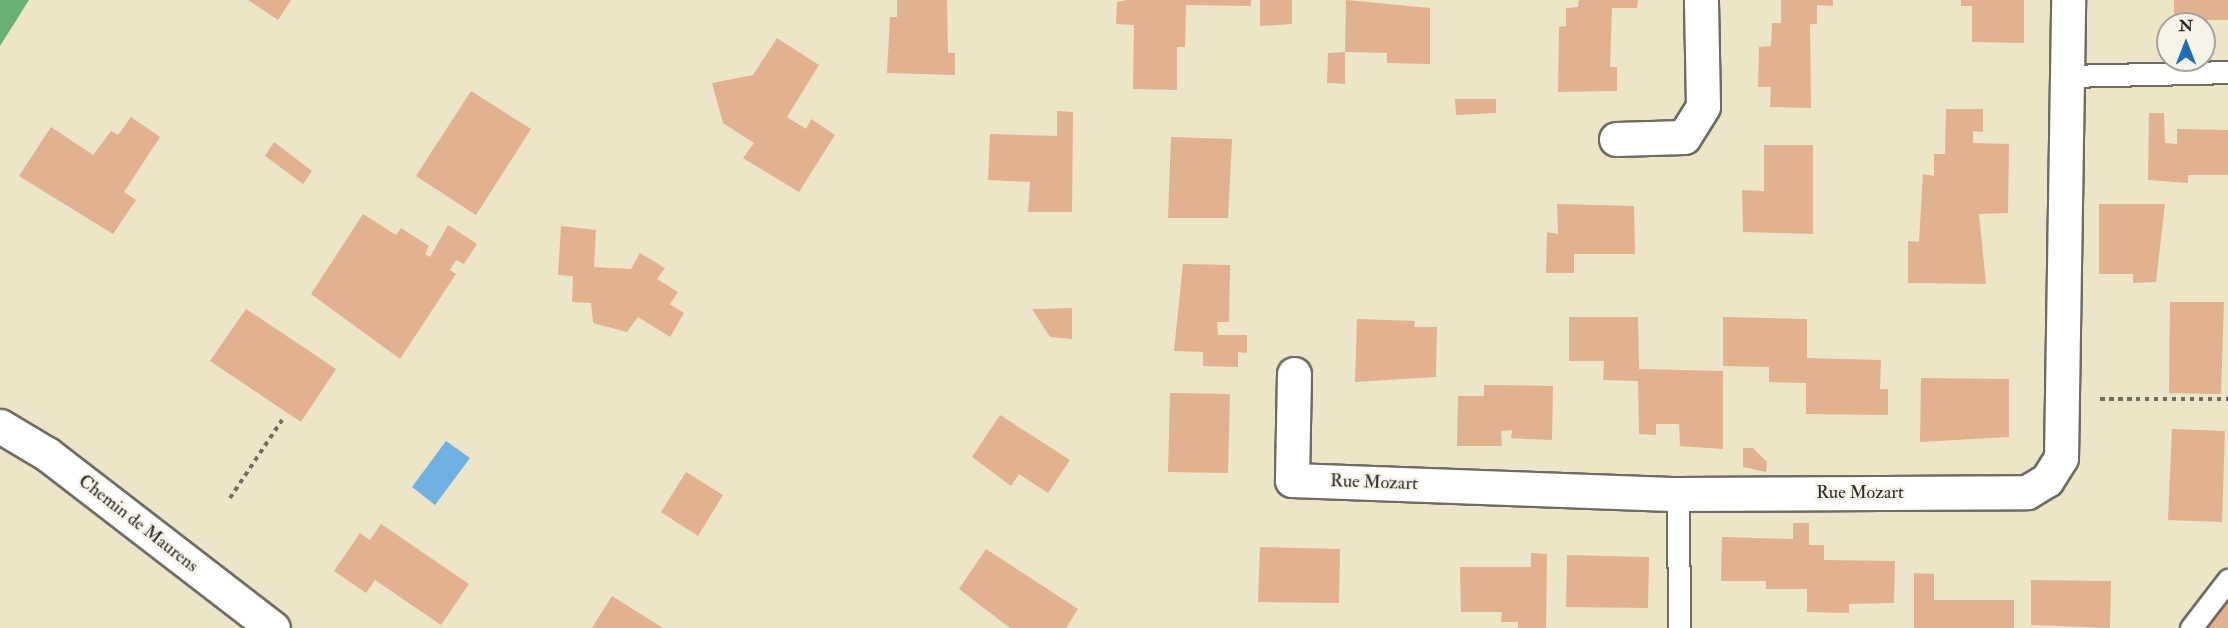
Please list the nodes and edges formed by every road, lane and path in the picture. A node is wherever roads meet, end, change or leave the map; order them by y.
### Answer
1 (1701, 0) edge
2 (2068, 0) edge
3 (2228, 72) edge
4 (2068, 76) junction
5 (1616, 140) dead end
6 (1294, 374) dead end
7 (2065, 399) junction
8 (2228, 399) edge
9 (282, 420) dead end
10 (0, 426) edge
11 (1678, 494) junction
12 (230, 498) dead end
13 (2228, 580) edge
14 (273, 628) edge
15 (1679, 628) edge
16 (2191, 628) edge

1 - 5 street
2 - 4 street, Rue Mozart
3 - 4 lane
4 - 7 street, Rue Mozart
6 - 11 street, Rue Mozart
7 - 8 path
7 - 11 street, Rue Mozart
9 - 12 path
10 - 14 street, Chemin de Maurens
11 - 15 lane
13 - 16 lane

